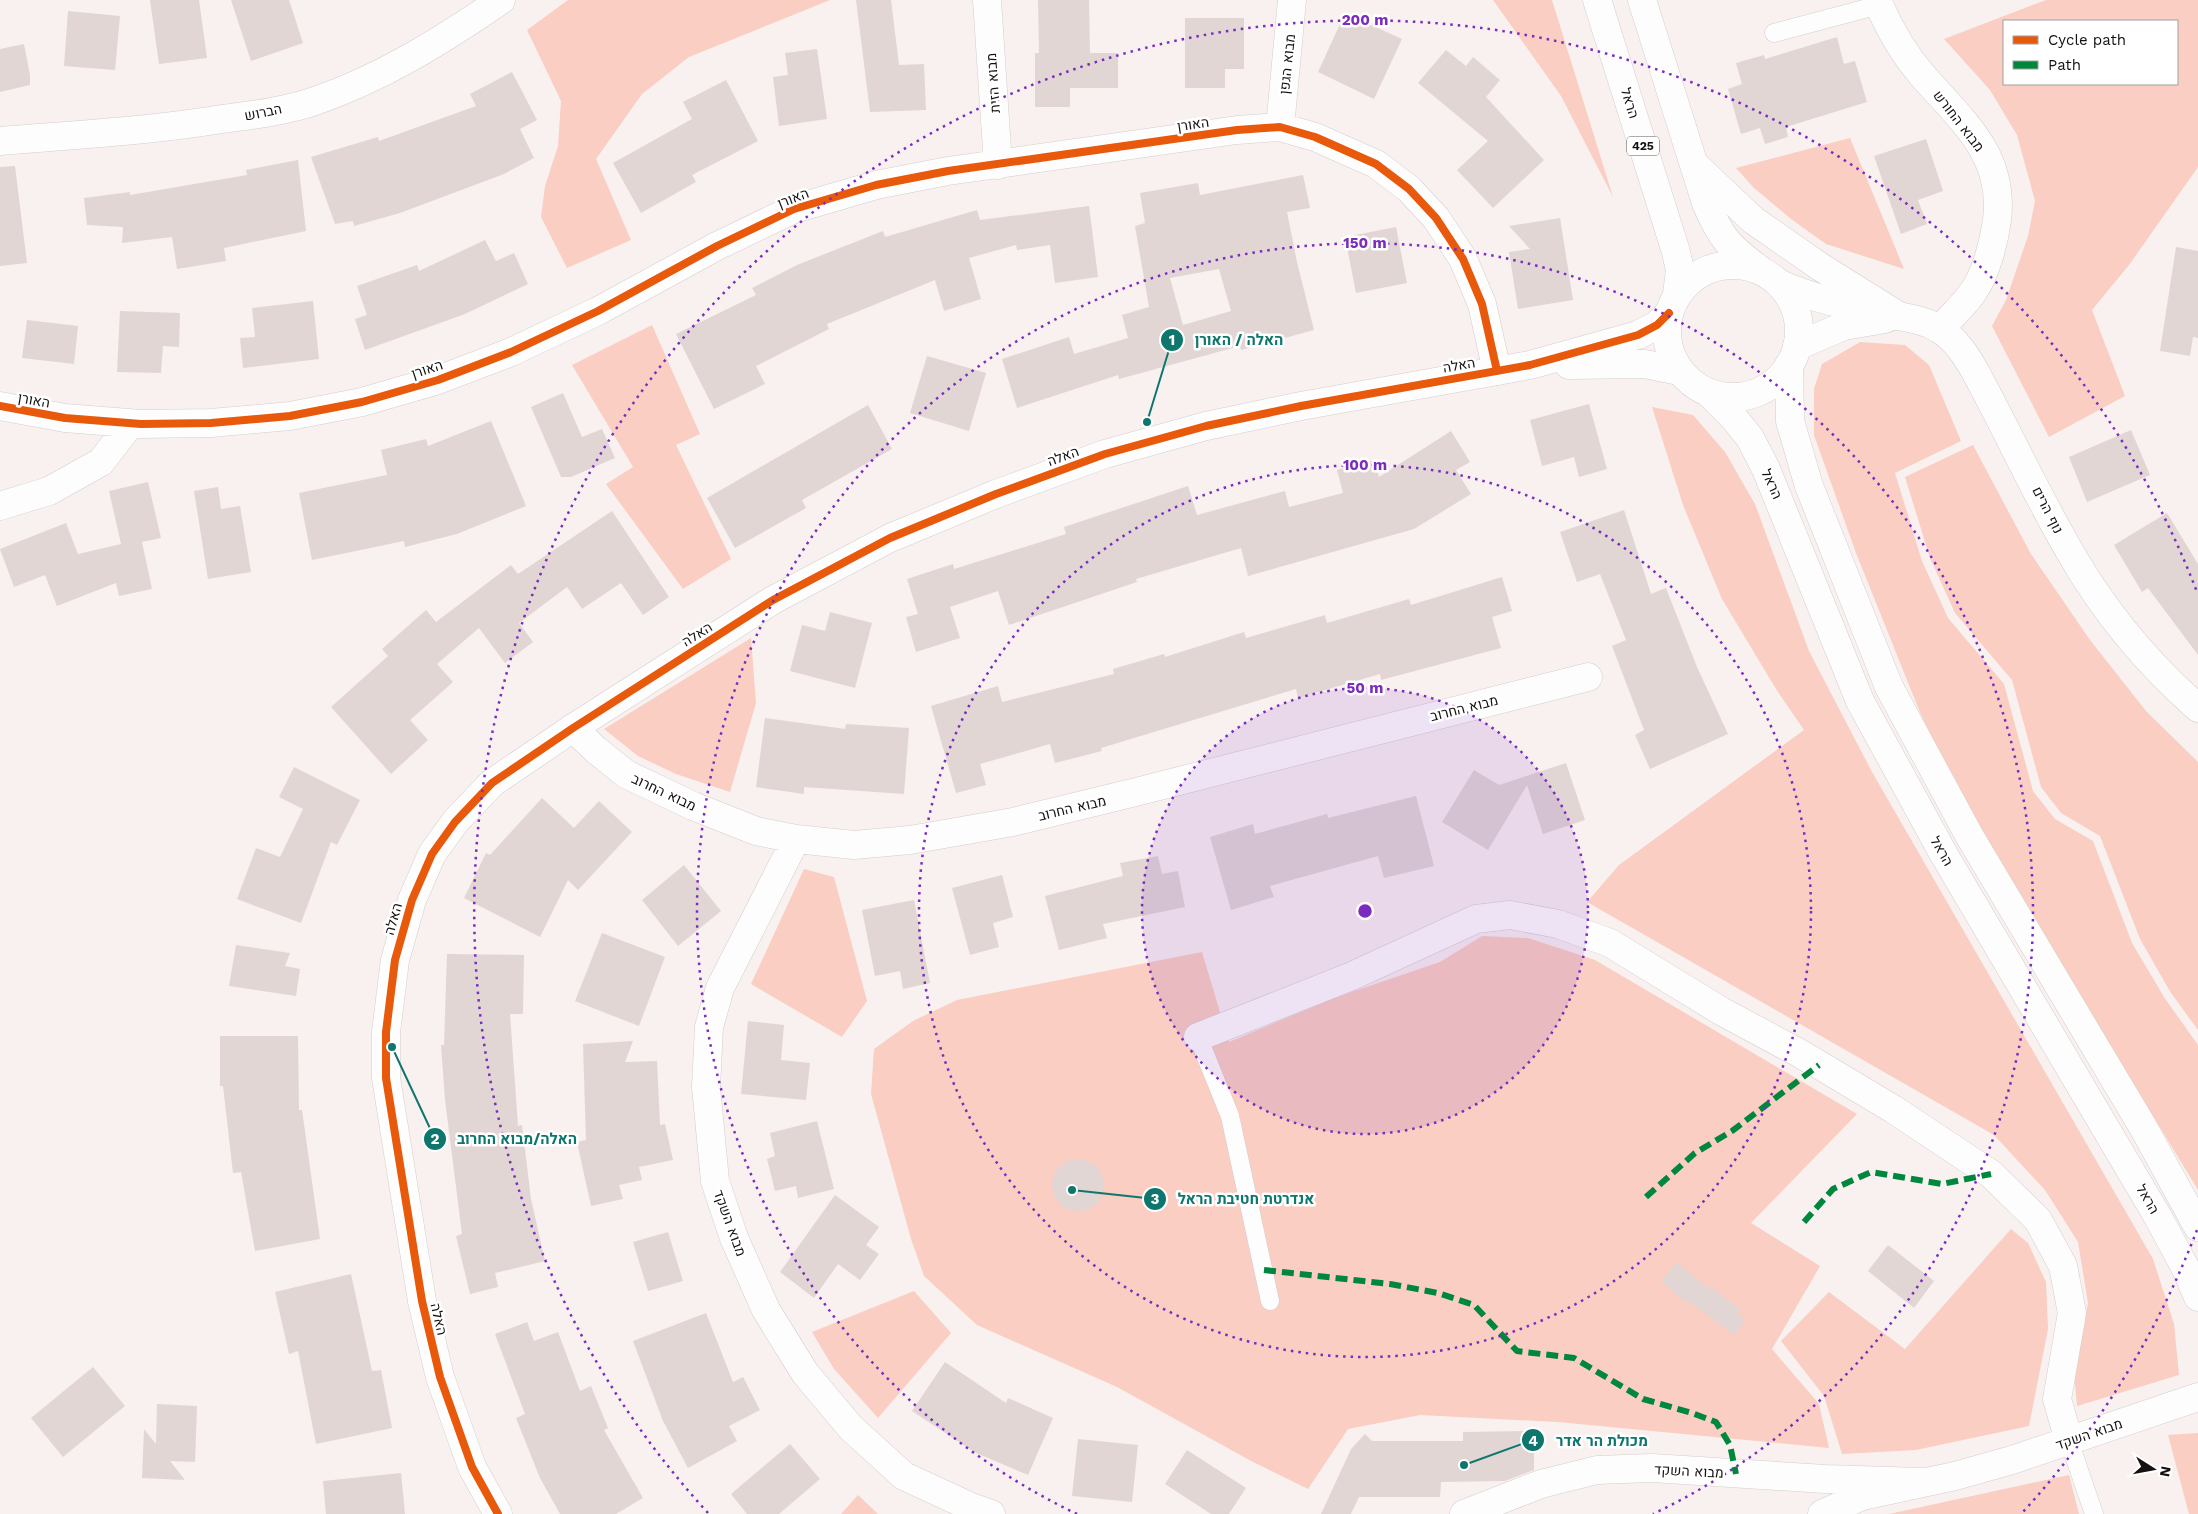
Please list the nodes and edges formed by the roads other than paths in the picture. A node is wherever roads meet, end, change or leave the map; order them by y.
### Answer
1 (501, 0) edge
2 (987, 0) edge
3 (1292, 0) edge
4 (1597, 0) edge
5 (1642, 0) edge
6 (1878, 3) edge
7 (1774, 33) dead end
8 (1280, 127) junction
9 (0, 141) edge
10 (1693, 164) junction
11 (998, 165) junction
12 (1772, 278) junction
13 (1673, 304) junction
14 (1901, 317) junction
15 (1940, 329) junction
16 (1793, 356) junction
17 (1530, 365) junction
18 (1497, 371) junction
19 (1679, 371) junction
20 (1710, 394) junction
21 (0, 406) edge
22 (131, 423) junction
23 (0, 506) edge
24 (1588, 677) dead end
25 (2198, 708) edge
26 (573, 728) junction
27 (796, 839) junction
28 (1198, 1037) joint
29 (2198, 1227) edge
30 (2198, 1297) edge
31 (1270, 1301) dead end
32 (2198, 1398) edge
33 (2069, 1441) junction
34 (1922, 1482) junction
35 (1473, 1512) edge
36 (498, 1514) edge
37 (991, 1514) edge
38 (1822, 1514) edge
39 (2094, 1514) edge

1 - 9 street, הברוש
2 - 11 street, מבוא הזית
3 - 8 street, מבוא הגפן
4 - 13 street, הראל / 425
5 - 10 street
6 - 7 lane
6 - 15 street, מבוא החורש
8 - 11 street, האורן
8 - 18 street, האורן
10 - 12 street
10 - 14 street
11 - 22 street, האורן
12 - 13 street
12 - 14 street, נוף הרים
12 - 16 street
13 - 17 street, האלה
13 - 19 street
14 - 15 street, נוף הרים
14 - 16 street, נוף הרים
15 - 25 street, נוף הרים
16 - 20 street
16 - 29 street
17 - 18 street, האלה
17 - 19 street, האלה
18 - 26 street, האלה
19 - 20 street
20 - 30 street, הראל
21 - 22 street, האורן
22 - 23 street
24 - 27 street, מבוא החרוב
26 - 27 street, מבוא החרוב
26 - 36 street, האלה
27 - 37 street, מבוא השקד
28 - 31 lane
28 - 33 street
32 - 33 street, מבוא השקד
33 - 34 street, מבוא השקד
33 - 39 lane
34 - 35 street, מבוא השקד
34 - 38 street, מבוא השקד

